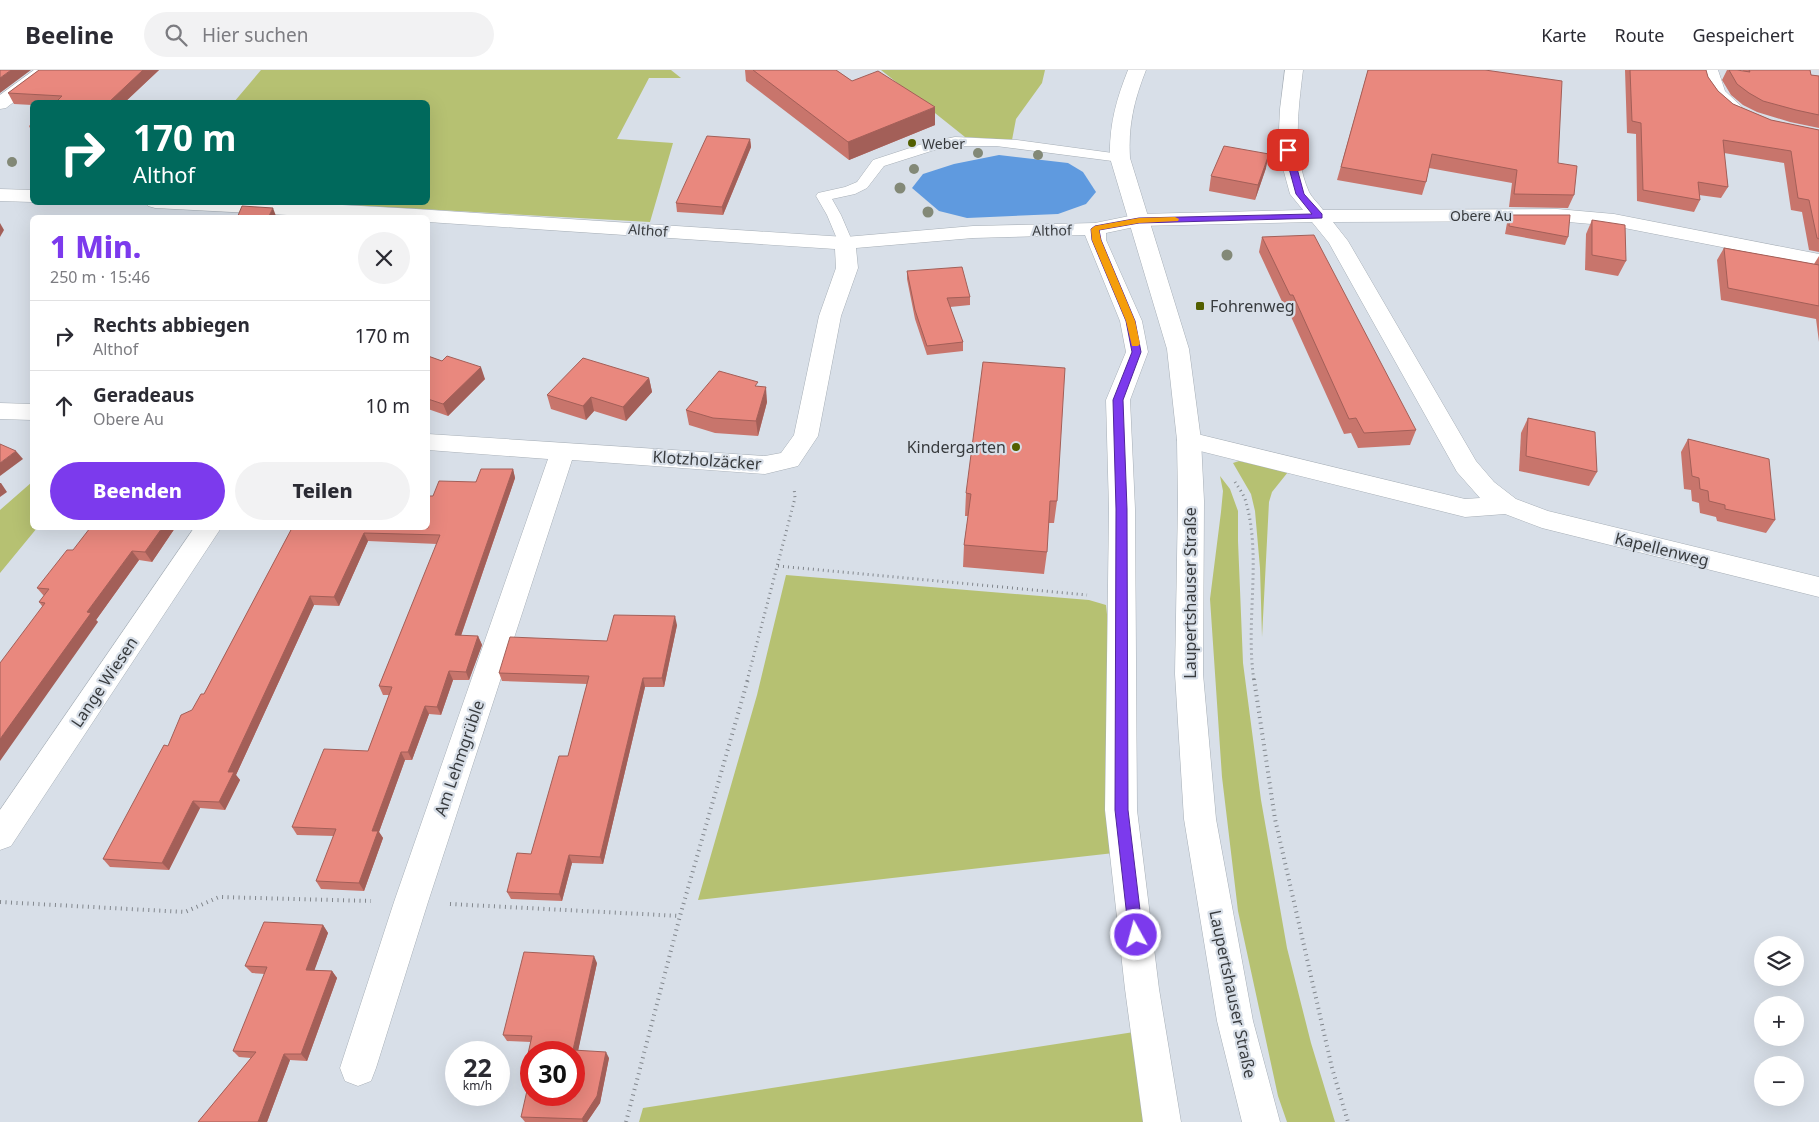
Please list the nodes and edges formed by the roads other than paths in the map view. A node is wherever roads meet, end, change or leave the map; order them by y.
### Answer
1 (46, 70) edge
2 (1136, 70) edge
3 (1294, 70) edge
4 (1709, 70) edge
5 (8, 89) edge
6 (0, 104) edge
7 (1750, 116) edge
8 (1120, 158) junction
9 (0, 195) edge
10 (30, 196) edge
11 (215, 205) edge
12 (416, 215) edge
13 (430, 216) edge
14 (1319, 216) junction
15 (1139, 220) junction
16 (1095, 229) junction
17 (845, 243) junction
18 (1819, 260) edge
19 (0, 410) edge
20 (30, 412) edge
21 (1189, 440) junction
22 (430, 442) edge
23 (563, 450) junction
24 (1507, 506) junction
25 (207, 530) edge
26 (1819, 587) edge
27 (0, 836) edge
28 (358, 1068) dead end
29 (1162, 1122) edge
30 (1261, 1122) edge

1 - 5 street
2 - 8 street, Laupertshauser Straße
3 - 14 street
4 - 7 street
5 - 6 street
8 - 15 street, Laupertshauser Straße
8 - 17 lane
9 - 10 street
11 - 12 street, Althof
13 - 17 street, Althof
14 - 15 street, Obere Au
14 - 18 street, Obere Au
14 - 24 street
15 - 16 street, Althof
15 - 21 street, Laupertshauser Straße
16 - 17 street, Althof
16 - 29 street
17 - 23 street, Klotzholzäcker
19 - 20 street
21 - 24 street
21 - 30 street, Laupertshauser Straße
22 - 23 street, Klotzholzäcker
23 - 28 street, Am Lehmgrüble
24 - 26 street, Kapellenweg
25 - 27 street, Lange Wiesen

